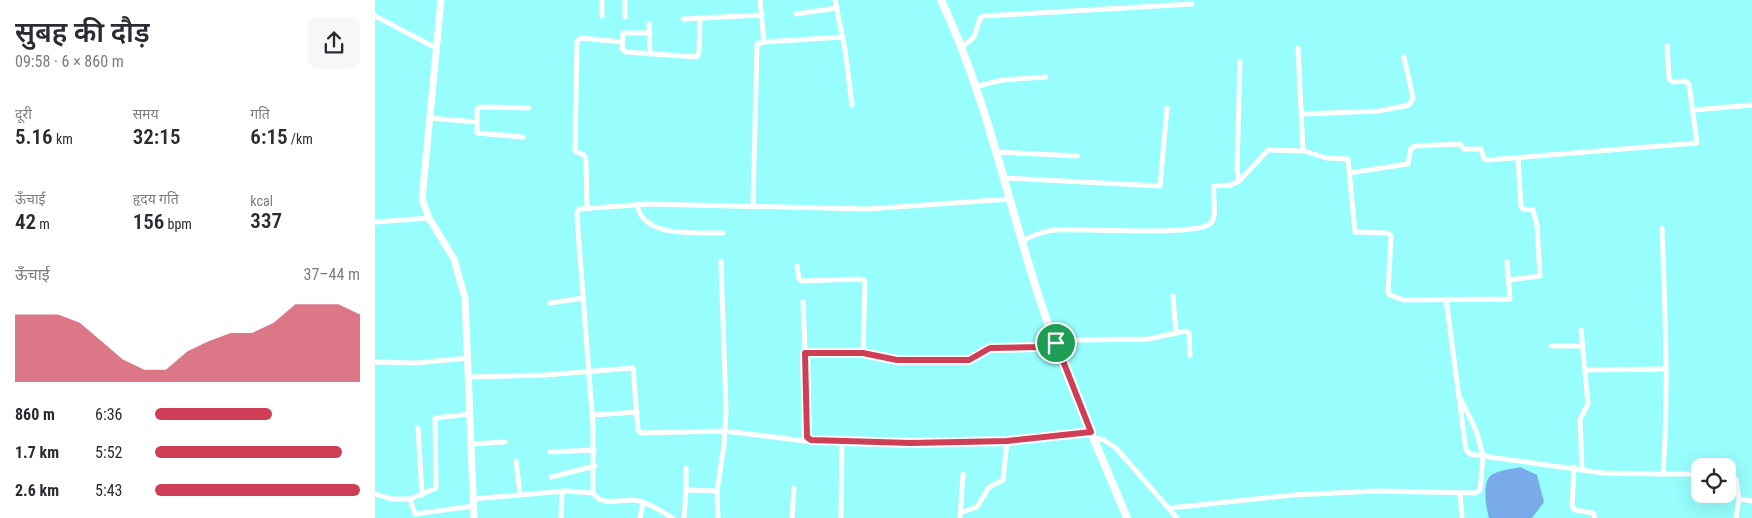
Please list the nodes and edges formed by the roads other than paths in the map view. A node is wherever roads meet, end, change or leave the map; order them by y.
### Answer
1 (441, 0) edge
2 (602, 0) edge
3 (625, 0) edge
4 (760, 0) edge
5 (835, 0) edge
6 (941, 0) edge
7 (1192, 4) dead end
8 (837, 8) junction
9 (796, 14) dead end
10 (375, 16) edge
11 (602, 16) dead end
12 (762, 16) junction
13 (625, 17) dead end
14 (700, 18) junction
15 (683, 19) dead end
16 (649, 24) dead end
17 (649, 34) junction
18 (843, 37) junction
19 (622, 42) junction
20 (764, 42) junction
21 (1667, 46) dead end
22 (962, 47) junction
23 (436, 48) junction
24 (1298, 48) dead end
25 (650, 54) junction
26 (1404, 57) dead end
27 (1240, 62) dead end
28 (1046, 77) dead end
29 (974, 87) junction
30 (1752, 105) edge
31 (852, 106) dead end
32 (529, 108) dead end
33 (1167, 108) dead end
34 (1694, 110) junction
35 (1303, 114) junction
36 (430, 118) junction
37 (476, 122) junction
38 (523, 137) dead end
39 (1303, 151) junction
40 (995, 152) junction
41 (1077, 156) dead end
42 (1518, 158) junction
43 (1349, 173) junction
44 (1004, 178) junction
45 (1239, 181) junction
46 (1011, 199) junction
47 (637, 204) junction
48 (753, 206) junction
49 (587, 208) junction
50 (429, 218) junction
51 (375, 222) edge
52 (1662, 228) dead end
53 (723, 233) dead end
54 (1023, 240) junction
55 (721, 261) dead end
56 (1507, 262) dead end
57 (797, 266) dead end
58 (1509, 280) junction
59 (1173, 296) dead end
60 (583, 298) junction
61 (1446, 299) junction
62 (803, 302) dead end
63 (550, 303) dead end
64 (1581, 330) dead end
65 (1176, 333) junction
66 (1056, 343) junction
67 (1551, 346) dead end
68 (1583, 346) junction
69 (805, 353) junction
70 (863, 353) junction
71 (1190, 356) dead end
72 (469, 358) junction
73 (375, 362) edge
74 (1666, 369) junction
75 (1586, 370) junction
76 (589, 371) junction
77 (469, 377) junction
78 (1461, 400) junction
79 (637, 412) junction
80 (470, 414) junction
81 (593, 415) junction
82 (418, 428) dead end
83 (725, 431) junction
84 (1093, 435) junction
85 (809, 439) junction
86 (842, 440) junction
87 (1007, 441) junction
88 (505, 442) dead end
89 (471, 444) junction
90 (594, 450) junction
91 (550, 452) dead end
92 (1483, 456) junction
93 (516, 461) dead end
94 (595, 466) junction
95 (1574, 467) junction
96 (686, 468) dead end
97 (1582, 468) junction
98 (963, 474) dead end
99 (1663, 474) junction
100 (1691, 474) edge
101 (551, 477) dead end
102 (1736, 479) edge
103 (794, 488) dead end
104 (686, 490) junction
105 (717, 491) junction
106 (562, 492) junction
107 (593, 493) junction
108 (1460, 493) junction
109 (375, 494) edge
110 (423, 495) junction
111 (520, 495) junction
112 (410, 499) junction
113 (1739, 499) junction
114 (1752, 501) edge
115 (473, 502) junction
116 (643, 502) junction
117 (1170, 508) junction
118 (1573, 508) junction
119 (415, 514) junction
120 (960, 516) edge
121 (1573, 517) dead end
122 (408, 518) edge
123 (474, 518) edge
124 (561, 518) edge
125 (640, 518) edge
126 (673, 518) edge
127 (684, 518) edge
128 (719, 518) edge
129 (792, 518) edge
130 (841, 518) edge
131 (1127, 518) edge
132 (1177, 518) edge
133 (1462, 518) edge
134 (1595, 518) edge
135 (1735, 518) edge

1 - 23 street
2 - 11 street
3 - 13 street
4 - 12 street
5 - 8 street
6 - 22 main road
7 - 22 street
8 - 9 street
8 - 18 street
10 - 23 street
12 - 14 street
12 - 20 street
14 - 15 street
14 - 25 street
16 - 17 street
17 - 19 street
17 - 25 street
18 - 20 street
18 - 31 street
19 - 25 street
19 - 49 street
20 - 48 street
21 - 34 street
22 - 29 main road
23 - 36 street
24 - 35 street
26 - 35 street
27 - 45 street
28 - 29 street
29 - 40 main road
30 - 34 street
32 - 37 street
33 - 44 street
34 - 42 street
35 - 39 street
36 - 37 street
36 - 50 street
37 - 38 street
39 - 43 street
39 - 45 street
40 - 41 street
40 - 44 main road
42 - 43 street
42 - 58 street
43 - 61 street
44 - 46 main road
45 - 54 street
46 - 48 street
46 - 54 main road
47 - 48 street
47 - 49 street
47 - 53 street
49 - 60 street
50 - 51 street
50 - 72 street
52 - 74 street
54 - 66 main road
55 - 83 street
56 - 58 street
57 - 70 street
58 - 61 street
59 - 65 street
60 - 63 street
60 - 76 street
61 - 78 street
62 - 69 street
64 - 68 street
65 - 66 street
65 - 71 street
66 - 70 street
66 - 84 main road
67 - 68 street
68 - 75 street
69 - 70 street
69 - 85 street
72 - 73 street
72 - 77 street
74 - 75 street
74 - 99 street
75 - 97 street
76 - 77 street
76 - 79 street
76 - 81 street
77 - 80 street
78 - 92 street
78 - 92 street
79 - 81 street
79 - 83 street
80 - 89 street
80 - 110 street
81 - 90 street
82 - 110 street
83 - 85 street
83 - 105 street
84 - 87 street
84 - 117 street
84 - 131 main road
85 - 86 street
86 - 87 street
86 - 130 street
87 - 120 street
88 - 89 street
89 - 115 street
90 - 91 street
90 - 94 street
92 - 95 street
92 - 108 street
93 - 111 street
94 - 101 street
94 - 107 street
95 - 97 street
95 - 118 street
96 - 104 street
97 - 99 street
98 - 120 street
99 - 100 street
102 - 113 street
103 - 129 street
104 - 105 street
104 - 127 street
105 - 128 street
106 - 107 street
106 - 111 street
106 - 124 street
107 - 116 street
108 - 117 street
108 - 133 street
109 - 112 street
110 - 112 street
111 - 115 street
112 - 119 street
113 - 114 street
113 - 135 street
115 - 119 street
115 - 123 street
116 - 125 street
116 - 126 street
117 - 132 street
118 - 121 street
118 - 134 street
119 - 122 street

